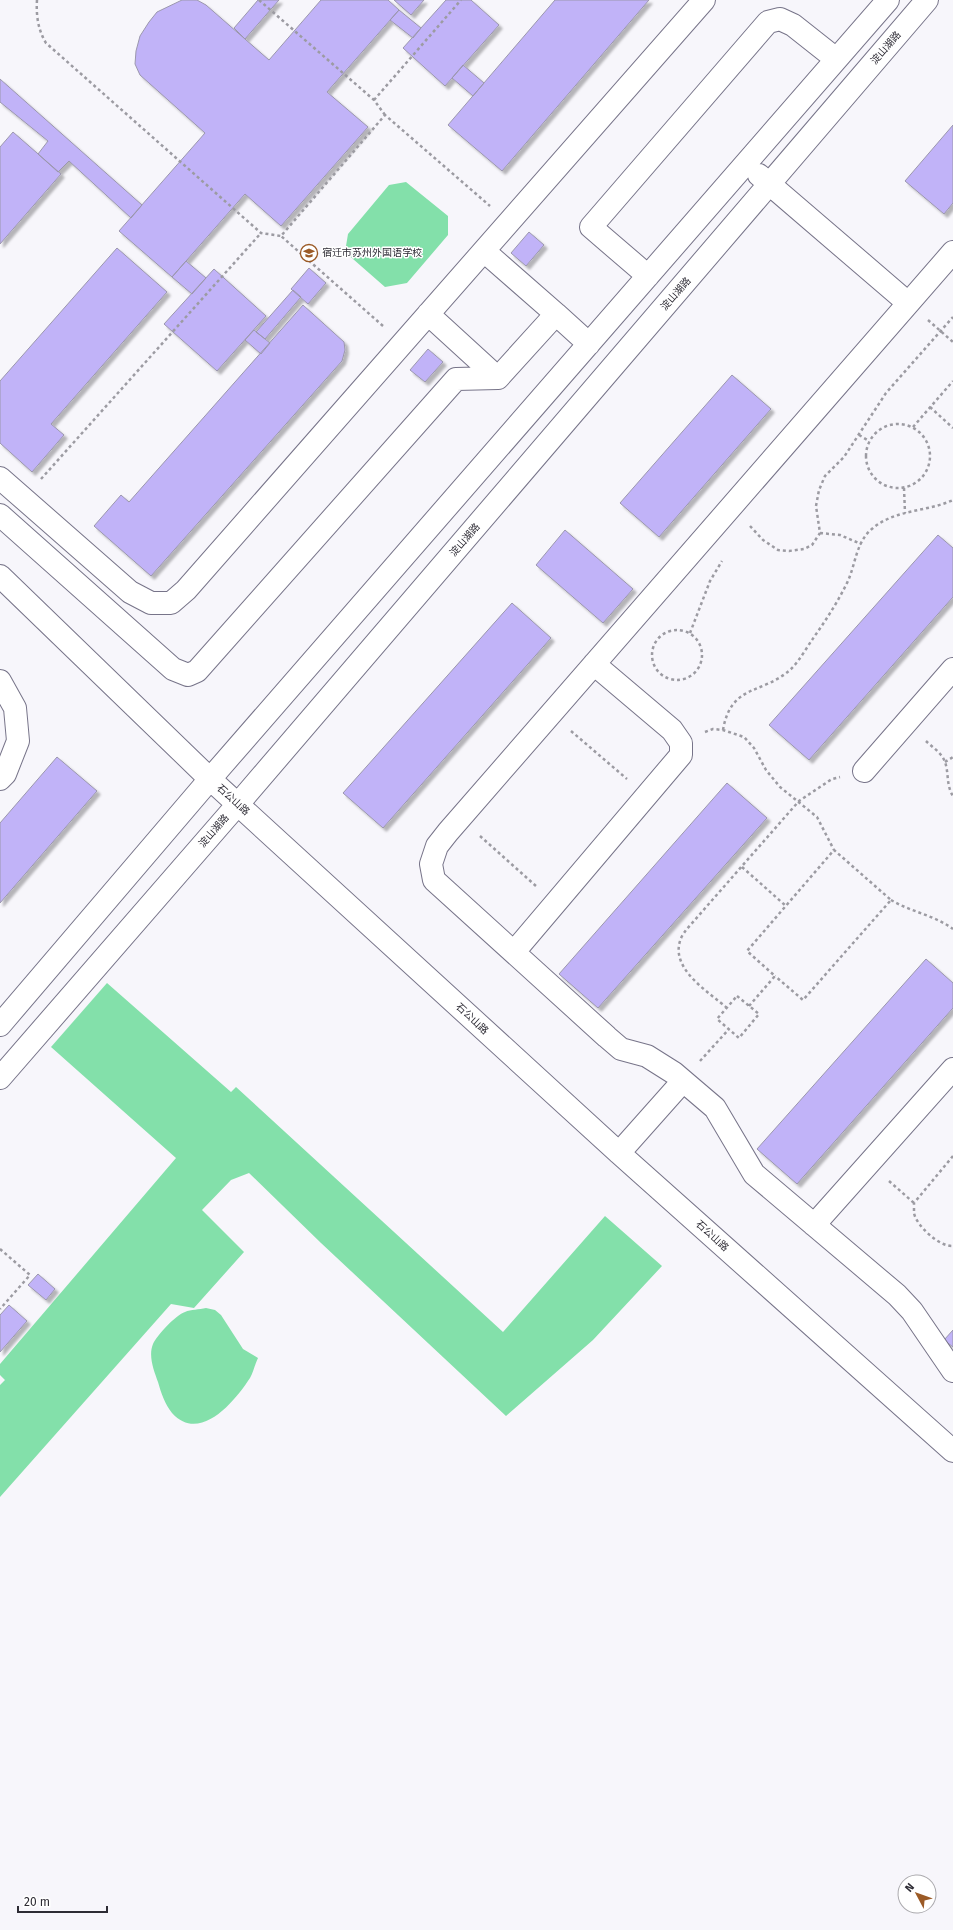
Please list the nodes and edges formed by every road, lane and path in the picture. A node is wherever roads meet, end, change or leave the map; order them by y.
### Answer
1 (37, 0) edge
2 (259, 0) edge
3 (461, 0) edge
4 (704, 0) edge
5 (888, 0) edge
6 (927, 0) edge
7 (836, 59) junction
8 (374, 100) junction
9 (385, 115) junction
10 (745, 164) junction
11 (769, 184) junction
12 (509, 223) junction
13 (261, 233) junction
14 (282, 236) junction
15 (484, 251) junction
16 (953, 252) edge
17 (648, 276) junction
18 (908, 303) junction
19 (428, 314) junction
20 (556, 314) junction
21 (953, 317) edge
22 (940, 331) junction
23 (953, 342) edge
24 (403, 344) junction
25 (589, 344) junction
26 (498, 378) junction
27 (953, 381) edge
28 (930, 407) junction
29 (913, 427) junction
30 (953, 428) edge
31 (859, 435) junction
32 (869, 441) junction
33 (0, 478) edge
34 (904, 488) junction
35 (23, 499) junction
36 (953, 500) edge
37 (731, 506) junction
38 (905, 513) junction
39 (0, 515) edge
40 (820, 532) junction
41 (861, 544) junction
42 (725, 556) dead end
43 (0, 576) edge
44 (690, 633) junction
45 (594, 664) junction
46 (953, 669) edge
47 (0, 681) edge
48 (551, 714) junction
49 (906, 722) junction
50 (722, 730) junction
51 (681, 743) junction
52 (953, 757) edge
53 (945, 762) junction
54 (864, 772) joint
55 (0, 779) edge
56 (210, 779) junction
57 (647, 796) junction
58 (953, 796) edge
59 (799, 801) junction
60 (238, 804) junction
61 (460, 819) junction
62 (834, 850) junction
63 (742, 867) junction
64 (891, 900) junction
65 (556, 903) junction
66 (786, 906) junction
67 (953, 928) edge
68 (514, 952) junction
69 (775, 976) junction
70 (749, 1006) junction
71 (727, 1008) junction
72 (0, 1025) edge
73 (729, 1029) junction
74 (953, 1069) edge
75 (0, 1078) edge
76 (683, 1080) junction
77 (619, 1153) junction
78 (953, 1156) edge
79 (869, 1164) junction
80 (914, 1203) junction
81 (814, 1225) junction
82 (953, 1246) edge
83 (0, 1249) edge
84 (0, 1309) edge
85 (953, 1371) edge
86 (953, 1451) edge

1 - 13 path
2 - 8 path
3 - 8 path
4 - 12 street
5 - 7 street
6 - 11 street, 淀山湖路
7 - 10 street
7 - 17 street
8 - 9 path
9 - 12 path
9 - 14 path
10 - 11 street
10 - 17 street
11 - 18 street
11 - 60 street, 淀山湖路
12 - 15 street
13 - 14 path
13 - 35 path
14 - 24 path
15 - 19 street
15 - 20 street
16 - 18 street
17 - 25 street
18 - 22 path
18 - 37 street
19 - 24 street
19 - 26 street
20 - 25 street
20 - 26 street
21 - 22 path
22 - 23 path
22 - 31 path
24 - 35 street
25 - 56 street
26 - 39 street
27 - 28 path
28 - 29 path
28 - 30 path
29 - 32 path
29 - 34 path
31 - 32 path
31 - 40 path
32 - 34 path
33 - 35 street
34 - 38 path
36 - 38 path
37 - 40 path
37 - 45 street
38 - 41 path
40 - 41 path
41 - 50 path
42 - 44 path
43 - 56 street, 石公山路
44 - 44 path
45 - 48 street
45 - 51 street
46 - 49 street
47 - 55 street
48 - 57 path
48 - 61 street
49 - 53 path
49 - 54 street
50 - 51 path
50 - 59 path
51 - 57 street
52 - 53 path
53 - 58 path
54 - 59 path
56 - 60 street, 石公山路
56 - 72 street
57 - 65 street
59 - 62 path
59 - 63 path
60 - 75 street, 淀山湖路
60 - 77 street, 石公山路
61 - 65 path
61 - 68 street
62 - 64 path
62 - 66 path
63 - 66 path
63 - 71 path
64 - 67 path
64 - 69 path
65 - 68 street
66 - 69 path
68 - 76 street
69 - 70 path
70 - 71 path
70 - 73 path
71 - 73 path
73 - 76 path
74 - 79 street
76 - 77 street
76 - 81 street
77 - 86 street, 石公山路
78 - 80 path
79 - 80 path
79 - 81 street
80 - 82 path
81 - 85 street
83 - 84 path

